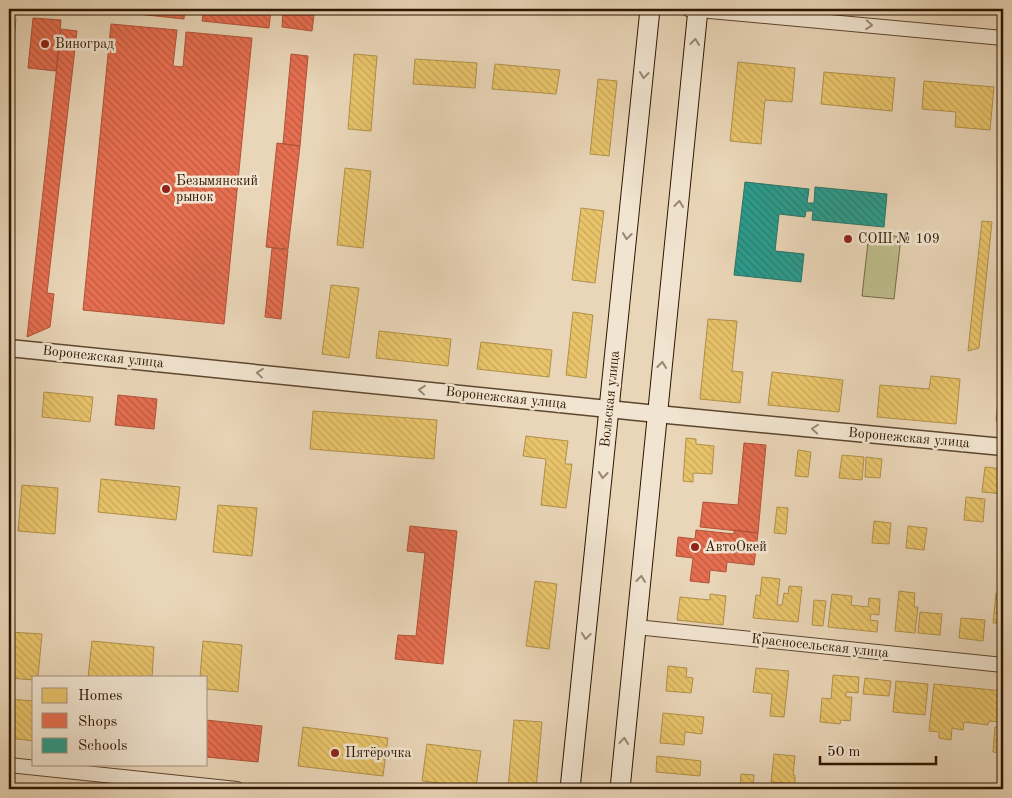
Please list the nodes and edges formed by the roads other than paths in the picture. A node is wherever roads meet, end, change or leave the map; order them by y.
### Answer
1 (650, 9) edge
2 (695, 9) edge
3 (1003, 38) edge
4 (9, 348) edge
5 (609, 409) junction
6 (658, 414) junction
7 (1003, 447) edge
8 (636, 627) junction
9 (1003, 665) edge
10 (9, 765) edge
11 (237, 789) edge
12 (570, 789) edge
13 (620, 789) edge

1 -> 5 main road, Вольская улица
2 -> 3 street
6 -> 2 main road
5 -> 4 street, Воронежская улица
5 - 6 street, Воронежская улица
5 -> 12 main road, Вольская улица
7 -> 6 street, Воронежская улица
8 -> 6 main road
8 - 9 street, Красносельская улица
13 -> 8 main road
10 - 11 street

